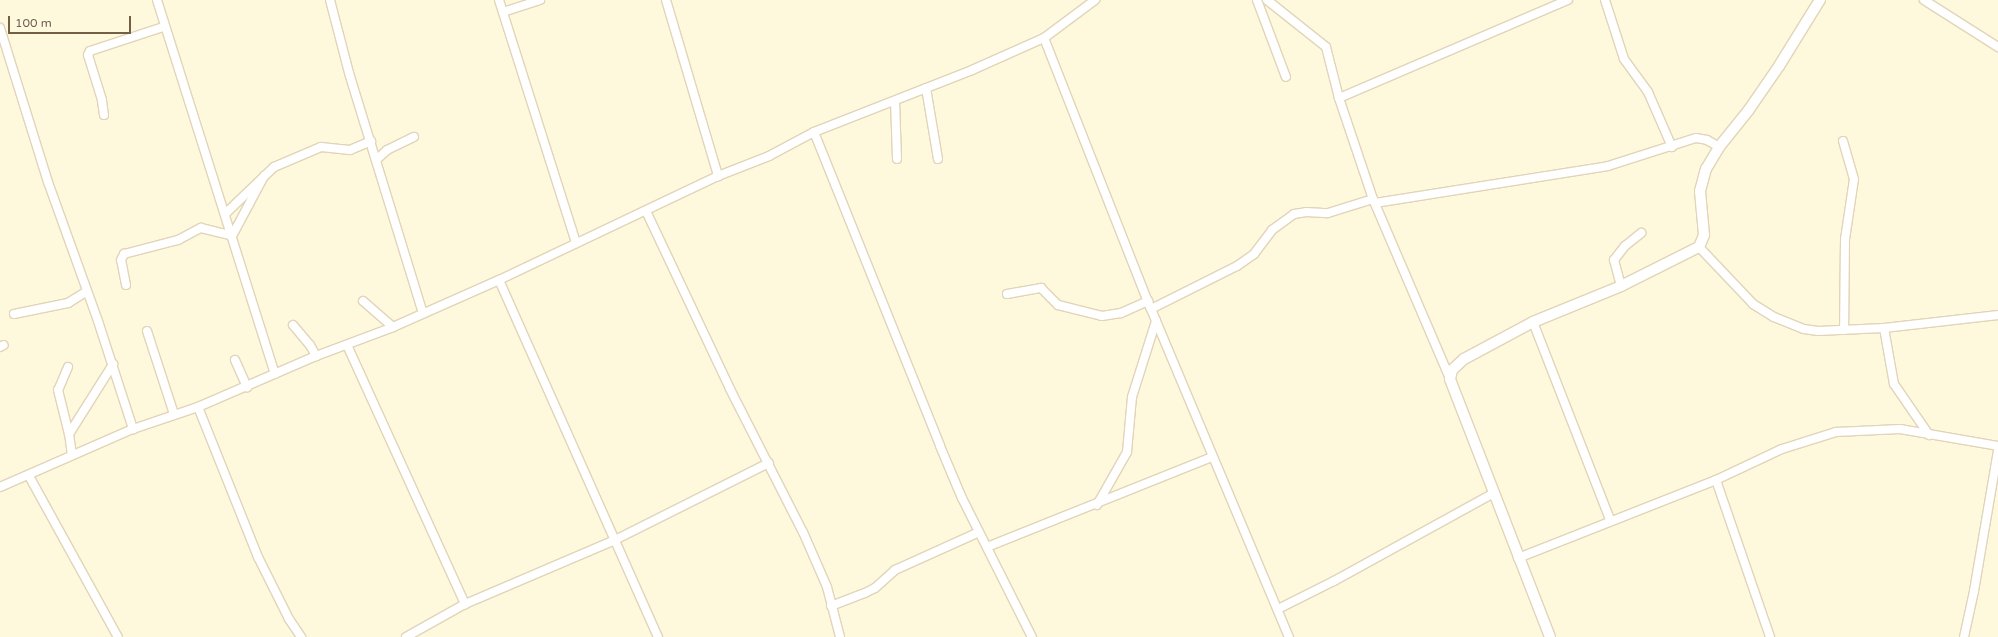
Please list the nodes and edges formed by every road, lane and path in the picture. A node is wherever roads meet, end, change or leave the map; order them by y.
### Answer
1 (157, 0) edge
2 (499, 0) edge
3 (540, 0) edge
4 (666, 0) edge
5 (1095, 0) edge
6 (1257, 0) edge
7 (1267, 0) edge
8 (1568, 0) edge
9 (1605, 0) edge
10 (1820, 0) edge
11 (1924, 0) edge
12 (332, 2) edge
13 (503, 12) junction
14 (163, 27) junction
15 (0, 28) edge
16 (1044, 38) junction
17 (1998, 47) edge
18 (1286, 77) dead end
19 (926, 88) junction
20 (1339, 98) junction
21 (895, 101) junction
22 (104, 115) dead end
23 (814, 132) junction
24 (414, 137) dead end
25 (371, 140) junction
26 (1843, 141) dead end
27 (1672, 147) junction
28 (1719, 147) junction
29 (897, 159) dead end
30 (938, 159) dead end
31 (376, 160) junction
32 (264, 176) junction
33 (718, 176) junction
34 (1374, 201) junction
35 (646, 211) junction
36 (224, 214) junction
37 (1641, 233) dead end
38 (232, 236) junction
39 (576, 243) junction
40 (1699, 247) junction
41 (499, 280) junction
42 (126, 285) dead end
43 (1621, 286) junction
44 (87, 291) junction
45 (1007, 294) dead end
46 (363, 301) dead end
47 (1150, 305) junction
48 (423, 313) junction
49 (14, 314) dead end
50 (1998, 315) edge
51 (1156, 321) junction
52 (1534, 322) junction
53 (293, 325) dead end
54 (393, 327) junction
55 (1884, 328) junction
56 (147, 330) dead end
57 (1844, 330) junction
58 (347, 345) junction
59 (316, 356) junction
60 (235, 360) dead end
61 (113, 364) junction
62 (68, 367) dead end
63 (275, 374) junction
64 (1450, 379) junction
65 (247, 387) junction
66 (198, 407) junction
67 (174, 414) junction
68 (133, 429) junction
69 (69, 434) junction
70 (1930, 434) junction
71 (1998, 446) edge
72 (1998, 451) edge
73 (72, 455) junction
74 (1212, 457) junction
75 (769, 463) junction
76 (29, 476) junction
77 (1716, 480) junction
78 (0, 487) edge
79 (1494, 493) junction
80 (1097, 505) junction
81 (1610, 520) junction
82 (979, 532) junction
83 (615, 540) junction
84 (987, 547) junction
85 (1518, 558) junction
86 (465, 604) junction
87 (831, 606) junction
88 (1278, 609) junction
89 (118, 637) edge
90 (302, 637) edge
91 (406, 637) edge
92 (658, 637) edge
93 (840, 637) edge
94 (1032, 637) edge
95 (1289, 637) edge
96 (1550, 637) edge
97 (1770, 637) edge
98 (1964, 637) edge

1 - 14 street
2 - 13 street
3 - 13 street
4 - 33 street
5 - 16 street
6 - 18 street
7 - 20 street
8 - 20 street
9 - 27 street
10 - 28 street
11 - 17 street
12 - 25 street
13 - 39 street
14 - 22 street
14 - 36 street
15 - 44 street
16 - 19 street
16 - 47 street
19 - 21 street
19 - 30 street
20 - 34 street
21 - 23 street
21 - 29 street
23 - 33 street
23 - 82 street
24 - 31 street
25 - 31 street
25 - 32 street
26 - 57 street
27 - 28 street
27 - 34 street
28 - 40 street
31 - 48 street
32 - 36 street
32 - 38 street
33 - 35 street
34 - 47 street
34 - 64 street
35 - 39 street
35 - 75 street
36 - 38 street
37 - 43 street
38 - 42 street
38 - 63 street
39 - 41 street
40 - 43 street
40 - 57 street
41 - 48 street
41 - 83 street
43 - 52 street
44 - 49 street
44 - 61 street
45 - 47 street
46 - 54 street
47 - 51 street
48 - 54 street
50 - 55 street
51 - 74 street
51 - 80 street
52 - 64 street
52 - 81 street
53 - 59 street
54 - 58 street
55 - 57 street
55 - 70 street
56 - 67 street
58 - 59 street
58 - 86 street
59 - 63 street
60 - 65 street
61 - 68 street
61 - 69 street
62 - 69 street
63 - 65 street
64 - 79 street
65 - 66 street
66 - 67 street
66 - 90 street
67 - 68 street
68 - 73 street
69 - 73 street
70 - 71 street
70 - 77 street
72 - 98 street
73 - 76 street
74 - 80 street
74 - 88 street
75 - 83 street
75 - 87 street
76 - 78 street
76 - 89 street
77 - 81 street
77 - 97 street
79 - 85 street
79 - 88 street
80 - 84 street
81 - 85 street
82 - 84 street
82 - 87 street
83 - 86 street
83 - 92 street
84 - 94 street
85 - 96 street
86 - 91 street
87 - 93 street
88 - 95 street

